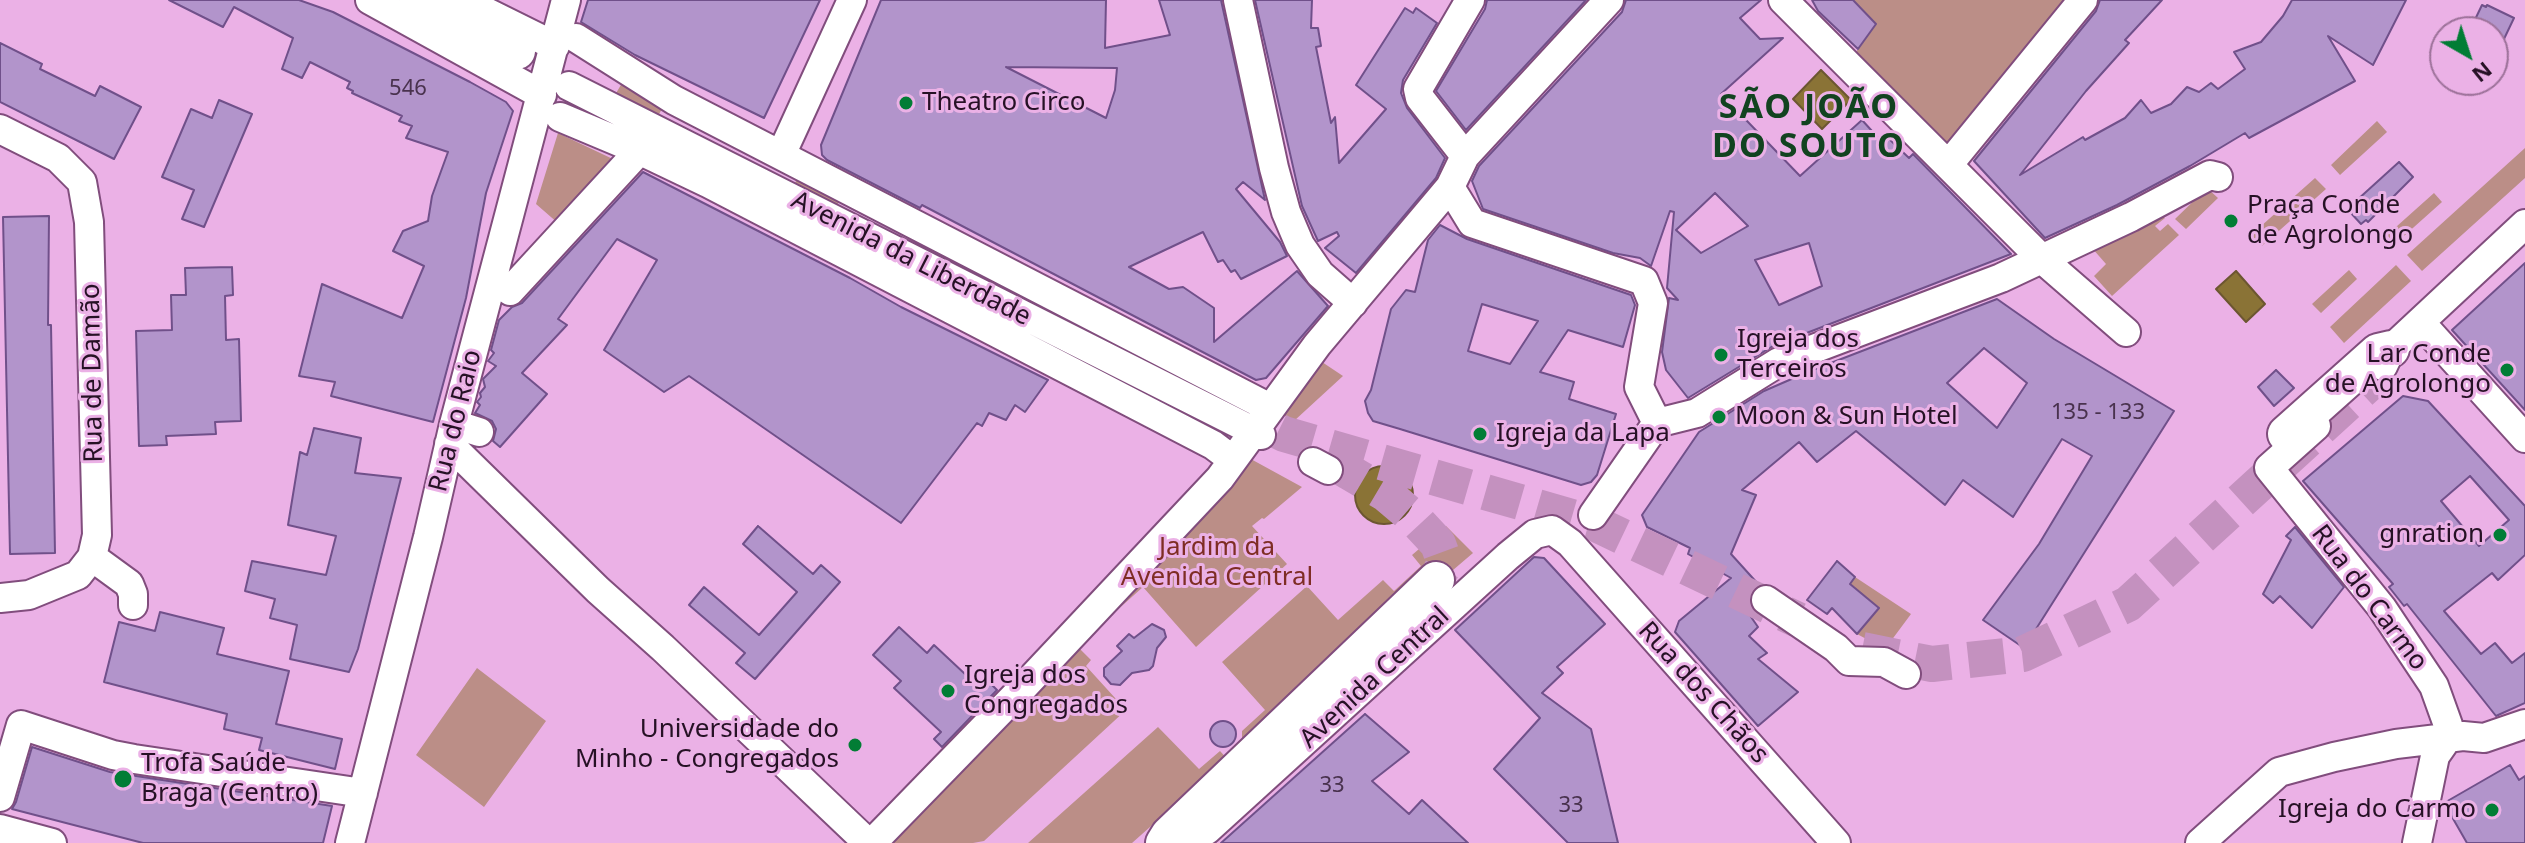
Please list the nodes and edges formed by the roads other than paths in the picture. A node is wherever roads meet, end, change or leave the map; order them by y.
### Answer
1 (370, 0) edge
2 (417, 0) edge
3 (462, 0) edge
4 (566, 0) edge
5 (852, 0) edge
6 (1238, 0) edge
7 (1470, 0) edge
8 (1609, 0) edge
9 (1783, 0) edge
10 (2083, 0) edge
11 (566, 42) junction
12 (517, 51) dead end
13 (569, 86) dead end
14 (542, 95) junction
15 (674, 100) junction
16 (560, 117) dead end
17 (0, 129) edge
18 (736, 132) junction
19 (649, 140) junction
20 (789, 159) junction
21 (1949, 164) junction
22 (1458, 168) junction
23 (714, 172) junction
24 (2218, 177) dead end
25 (868, 200) junction
26 (776, 204) junction
27 (2525, 224) edge
28 (932, 233) junction
29 (846, 240) junction
30 (2036, 253) junction
31 (995, 266) junction
32 (910, 273) junction
33 (510, 291) dead end
34 (1058, 298) junction
35 (1353, 303) junction
36 (975, 306) junction
37 (2420, 322) junction
38 (1044, 326) junction
39 (1124, 332) junction
40 (2126, 332) dead end
41 (2391, 349) junction
42 (1033, 352) junction
43 (1108, 359) junction
44 (1185, 363) junction
45 (1094, 384) junction
46 (1169, 390) junction
47 (1270, 408) junction
48 (1155, 415) junction
49 (1657, 423) junction
50 (460, 433) junction
51 (1257, 433) junction
52 (2286, 434) dead end
53 (2525, 438) edge
54 (1233, 460) junction
55 (1593, 515) dead end
56 (1570, 543) joint
57 (92, 557) junction
58 (1436, 580) tunnel mouth
59 (631, 586) dead end
60 (598, 590) junction
61 (0, 598) edge
62 (1766, 600) dead end
63 (133, 605) dead end
64 (1906, 674) dead end
65 (2525, 724) edge
66 (2447, 739) junction
67 (363, 793) junction
68 (0, 797) edge
69 (0, 829) edge
70 (52, 843) edge
71 (350, 843) edge
72 (870, 843) edge
73 (1164, 843) edge
74 (1183, 843) edge
75 (1836, 843) edge
76 (2200, 843) edge
77 (2417, 843) edge

1 - 14 street
2 - 12 main road
3 - 11 street
4 - 11 street, Rua do Raio
5 - 20 street
6 - 35 street
7 - 22 street
8 - 22 street
9 - 21 street
10 - 21 street
11 - 14 street, Rua do Raio
11 - 15 street
13 - 19 street
14 - 50 street, Rua do Raio
15 - 18 street
15 - 19 street
16 - 19 street
17 - 57 street, Rua de Damão
18 - 20 street
18 - 23 street
19 - 23 street, Avenida da Liberdade
19 - 33 street
20 - 25 street
20 - 26 street
21 - 30 street
22 - 35 street
22 - 49 street
23 - 26 street, Avenida da Liberdade
24 - 30 street
25 - 28 street
25 - 29 street
26 - 29 street, Avenida da Liberdade
27 - 37 street
28 - 31 street
28 - 32 street
29 - 32 street, Avenida da Liberdade
30 - 40 street
30 - 49 street
31 - 34 street
31 - 36 street
32 - 36 street, Avenida da Liberdade
34 - 38 street
34 - 39 street
35 - 47 street
36 - 38 street, Avenida da Liberdade
36 - 42 street
37 - 41 street
37 - 53 street
38 - 42 street
38 - 43 street, Avenida da Liberdade
39 - 43 street
39 - 44 street
41 - 52 main road
41 - 66 street, Rua do Carmo
42 - 45 street
43 - 45 street
43 - 46 street, Avenida da Liberdade
44 - 46 street
44 - 47 street
45 - 48 street
46 - 48 street
46 - 51 street, Avenida da Liberdade
47 - 51 street
48 - 54 street
49 - 55 street
50 - 60 street
50 - 67 street, Rua do Raio
51 - 54 street
54 - 72 street
56 - 74 street, Avenida Central
56 - 75 street, Rua dos Chãos
57 - 61 street
57 - 63 street
58 - 73 main road
59 - 60 street
60 - 72 street
62 - 64 street
65 - 66 street
66 - 76 street
66 - 77 street
67 - 68 street
67 - 71 street, Rua do Raio
69 - 70 street

